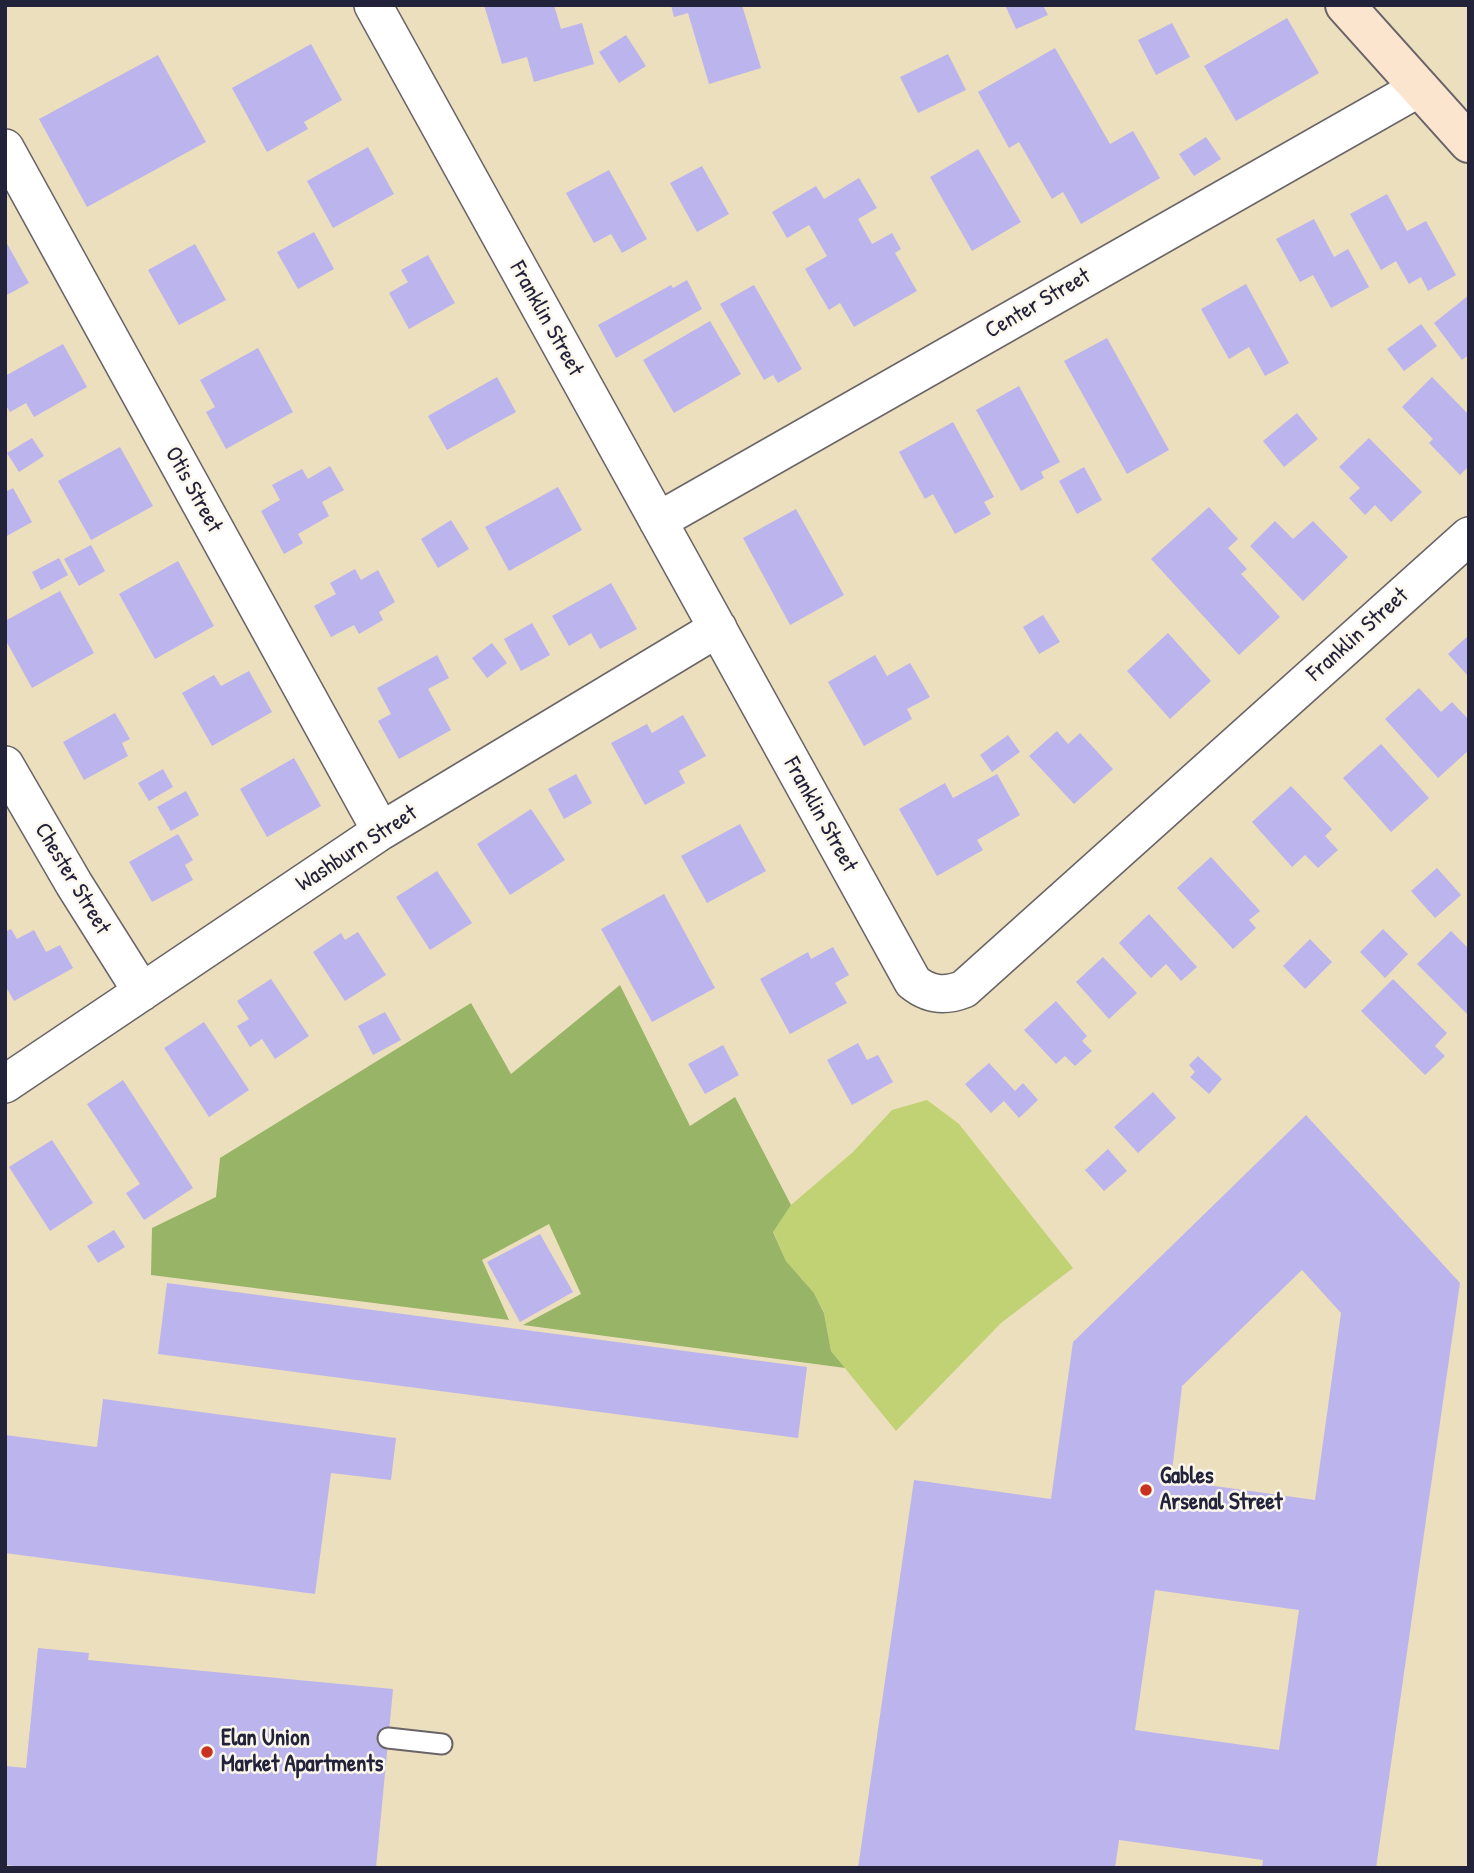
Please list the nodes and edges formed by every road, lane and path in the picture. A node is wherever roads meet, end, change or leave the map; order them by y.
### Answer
1 (373, 5) edge
2 (1345, 5) edge
3 (1419, 88) junction
4 (1469, 143) edge
5 (5, 148) edge
6 (658, 521) junction
7 (1469, 536) edge
8 (718, 628) junction
9 (5, 765) edge
10 (381, 831) junction
11 (142, 992) junction
12 (5, 1084) edge
13 (388, 1738) dead end
14 (442, 1744) dead end

1 - 6 street, Franklin Street
2 - 3 street
3 - 4 street
3 - 6 street, Center Street
5 - 10 street, Otis Street
6 - 8 street, Franklin Street
7 - 8 street, Franklin Street
8 - 10 street, Washburn Street
9 - 11 street, Chester Street
10 - 11 street, Washburn Street
11 - 12 street, Washburn Street
13 - 14 lane

